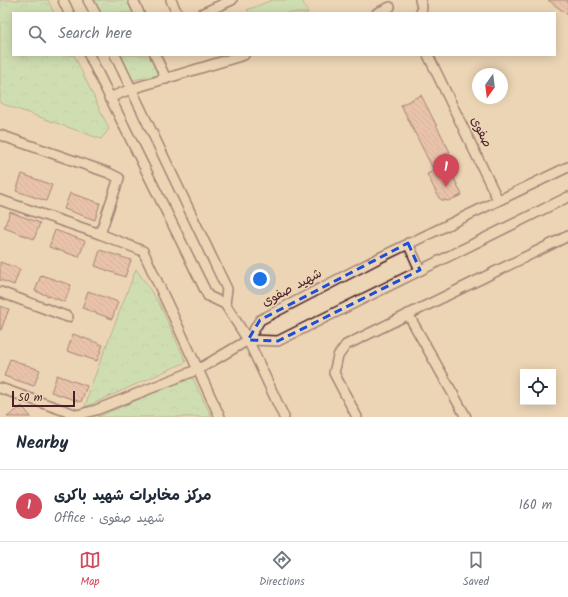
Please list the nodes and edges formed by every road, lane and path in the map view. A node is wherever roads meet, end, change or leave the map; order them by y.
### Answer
1 (63, 0) edge
2 (88, 0) edge
3 (133, 0) edge
4 (171, 0) edge
5 (232, 0) edge
6 (424, 1) edge
7 (217, 3) edge
8 (391, 7) edge
9 (69, 12) edge
10 (94, 12) edge
11 (139, 12) edge
12 (177, 12) edge
13 (204, 12) edge
14 (379, 12) edge
15 (421, 12) edge
16 (89, 56) edge
17 (115, 56) edge
18 (155, 56) edge
19 (241, 56) edge
20 (428, 56) edge
21 (166, 79) junction
22 (131, 89) junction
23 (109, 98) junction
24 (0, 135) edge
25 (568, 167) edge
26 (568, 197) edge
27 (0, 200) edge
28 (498, 200) junction
29 (100, 234) junction
30 (568, 236) edge
31 (408, 243) junction
32 (420, 270) junction
33 (0, 292) edge
34 (225, 304) junction
35 (408, 314) junction
36 (68, 317) dead end
37 (248, 340) junction
38 (199, 369) junction
39 (0, 388) edge
40 (77, 416) edge
41 (220, 417) edge
42 (284, 417) edge
43 (358, 417) edge
44 (466, 417) edge

1 - 9 street
2 - 10 street
3 - 11 street
4 - 12 street
5 - 7 street
6 - 15 street
7 - 13 street
8 - 14 street
16 - 23 street
17 - 22 street
18 - 21 street
19 - 21 street
20 - 28 street, صفوی
21 - 22 street
22 - 23 street
22 - 34 street
23 - 34 street
24 - 29 street
25 - 28 street, شهید صفوی
26 - 32 street
27 - 29 street
28 - 31 street, شهید صفوی
29 - 38 street
30 - 35 street
31 - 32 street
31 - 37 street, شهید صفوی
32 - 37 street
33 - 36 street
34 - 37 street
35 - 43 street
35 - 44 street
37 - 38 street
37 - 42 street
38 - 40 street
38 - 41 street
39 - 40 street

